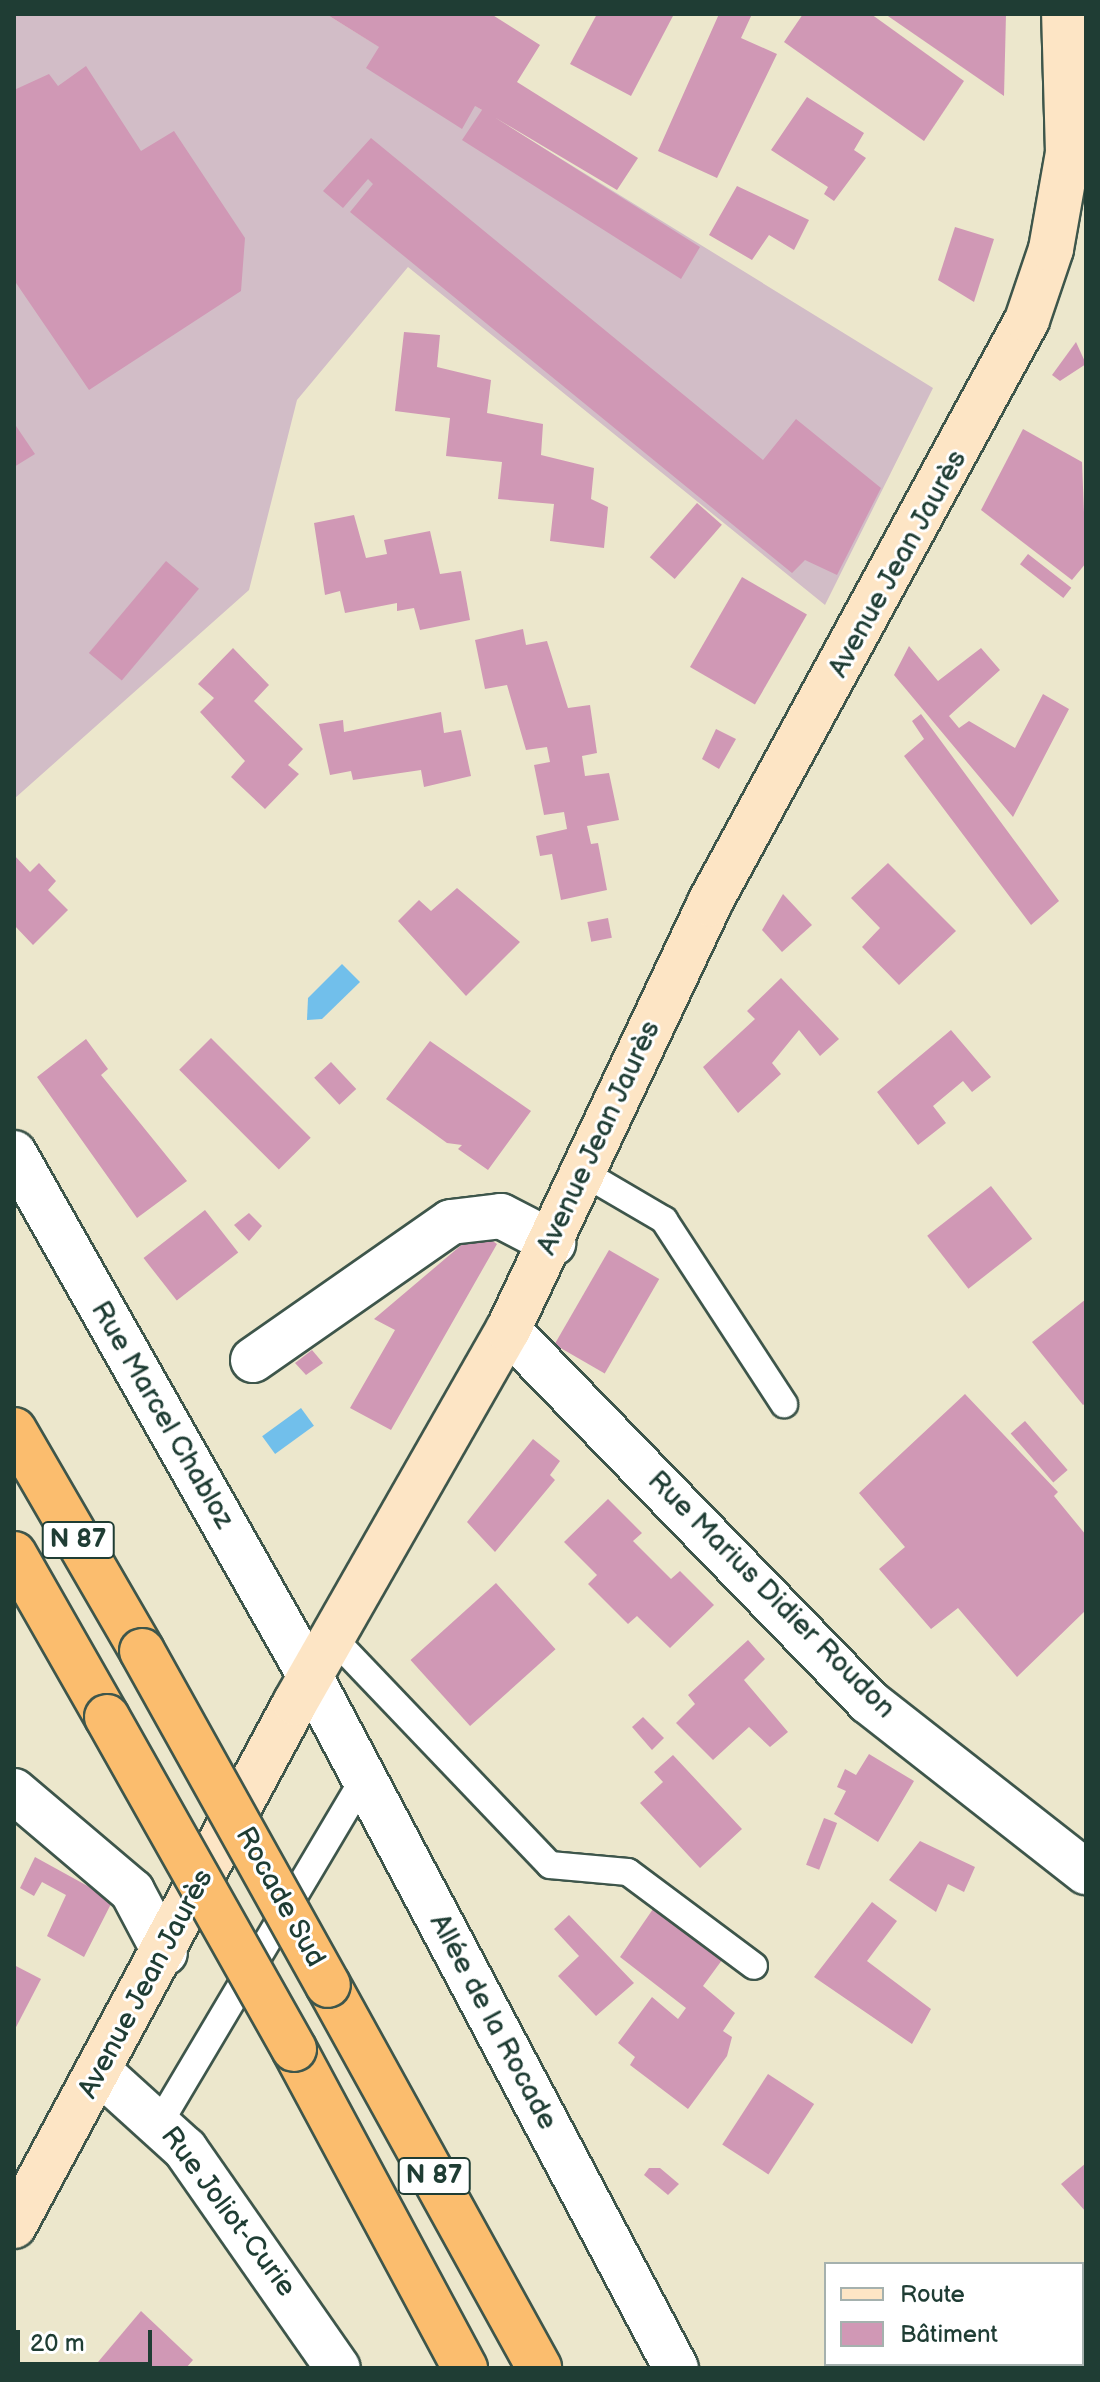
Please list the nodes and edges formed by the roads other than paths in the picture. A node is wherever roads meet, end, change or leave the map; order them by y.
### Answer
1 (1073, 21) edge
2 (1077, 158) edge
3 (1086, 248) edge
4 (1040, 283) junction
5 (14, 1153) edge
6 (584, 1173) junction
7 (553, 1243) junction
8 (508, 1330) junction
9 (253, 1360) dead end
10 (784, 1404) dead end
11 (14, 1430) edge
12 (14, 1554) edge
13 (332, 1637) junction
14 (310, 1676) junction
15 (364, 1779) junction
16 (14, 1791) edge
17 (1086, 1872) edge
18 (165, 1953) junction
19 (754, 1966) dead end
20 (100, 2072) junction
21 (160, 2122) junction
22 (14, 2226) edge
23 (338, 2368) edge
24 (465, 2368) edge
25 (539, 2368) edge
26 (676, 2368) edge

1 - 2 main road, Avenue Jean Jaurès
2 - 4 main road, Avenue Jean Jaurès
3 - 4 main road
4 - 6 main road, Avenue Jean Jaurès
5 - 14 street, Rue Marcel Chabloz
6 - 7 main road, Avenue Jean Jaurès
6 - 10 lane
7 - 8 main road, Avenue Jean Jaurès
7 - 9 street
8 - 13 main road, Avenue Jean Jaurès
8 - 17 street, Rue Marius Didier Roudon
11 - 25 highway, Rocade Sud / N 87, bridge
12 - 24 highway, N 87, bridge
13 - 14 main road, Avenue Jean Jaurès
13 - 19 lane
14 - 15 street, Allée de la Rocade
14 - 18 main road, Avenue Jean Jaurès
15 - 21 lane
15 - 26 street, Allée de la Rocade
16 - 18 street
18 - 20 main road, Avenue Jean Jaurès
20 - 21 street, Rue Joliot-Curie
20 - 22 main road, Avenue Jean Jaurès
21 - 23 street, Rue Joliot-Curie

